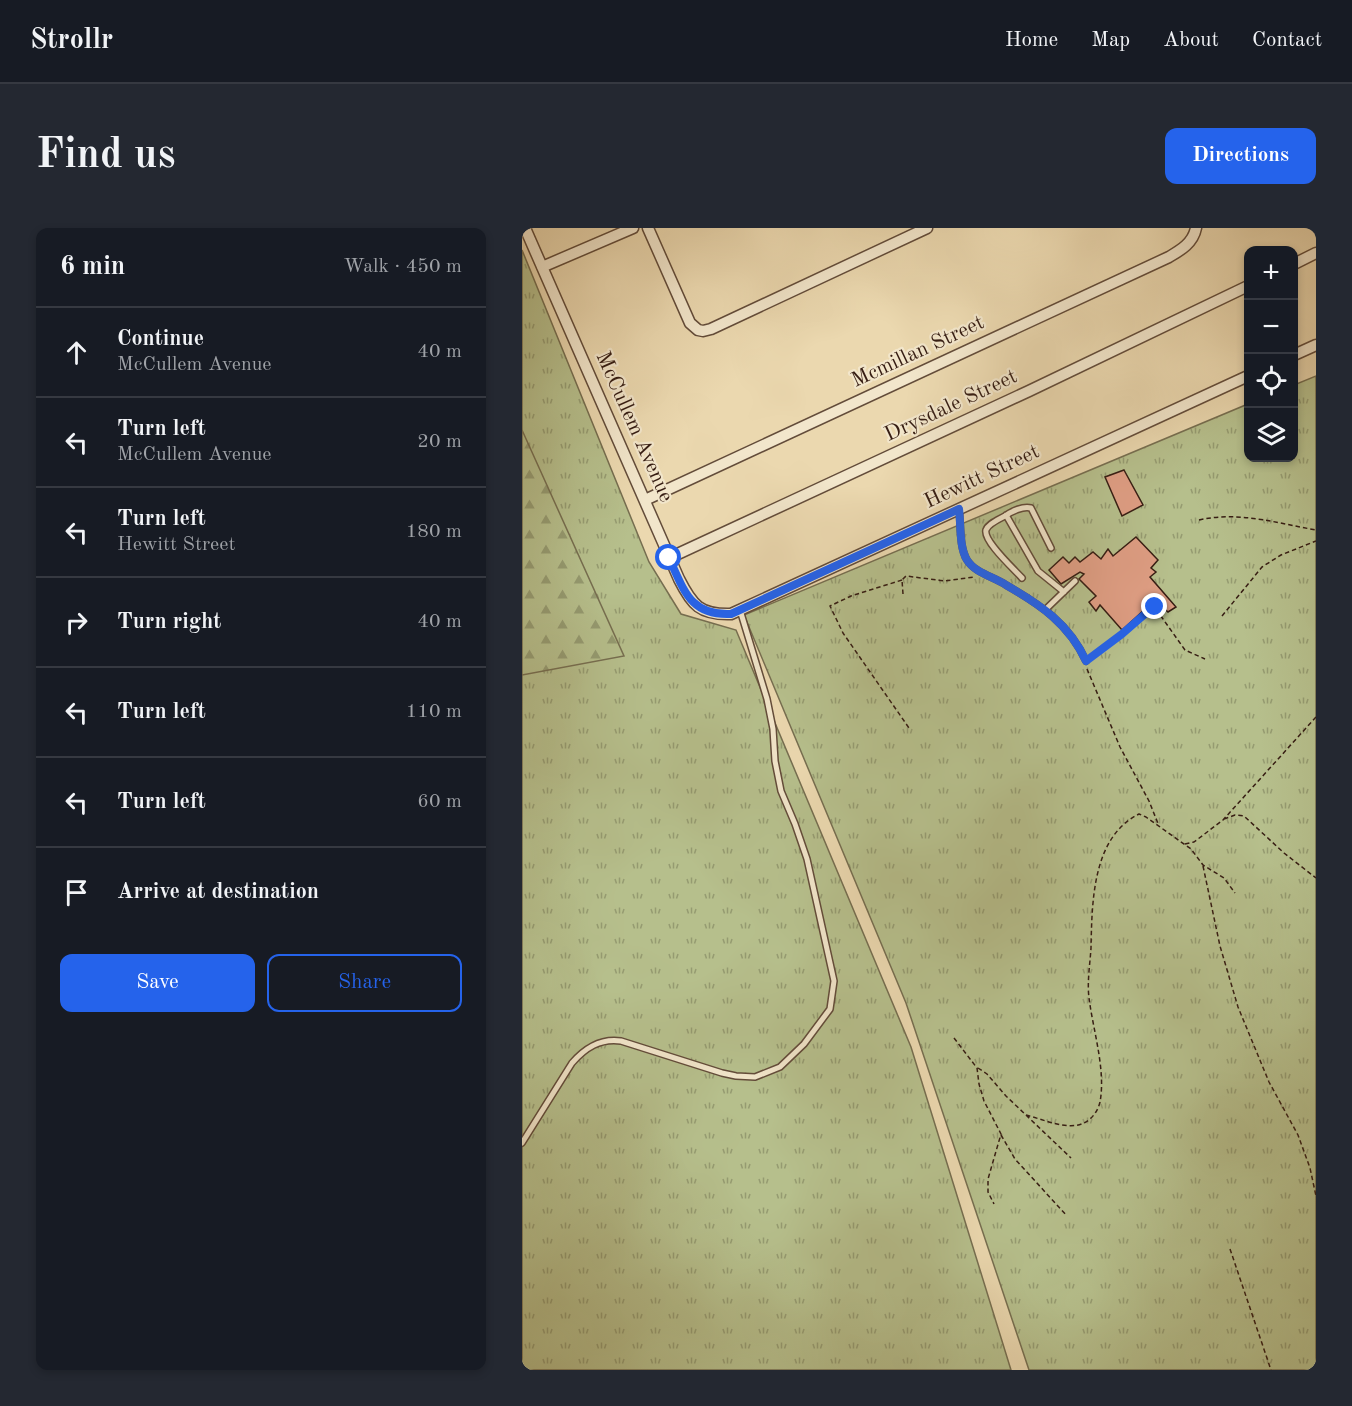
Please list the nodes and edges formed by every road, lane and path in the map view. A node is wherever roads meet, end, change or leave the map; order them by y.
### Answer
1 (525, 228) edge
2 (633, 228) edge
3 (648, 228) edge
4 (927, 228) edge
5 (1196, 228) edge
6 (1316, 253) edge
7 (1298, 262) edge
8 (542, 267) junction
9 (1244, 288) edge
10 (1316, 345) edge
11 (1295, 354) edge
12 (1244, 378) edge
13 (645, 500) junction
14 (959, 509) junction
15 (1006, 515) junction
16 (1199, 520) dead end
17 (1316, 531) edge
18 (1316, 541) edge
19 (1051, 548) dead end
20 (669, 558) junction
21 (987, 575) junction
22 (1022, 578) dead end
23 (902, 580) junction
24 (1075, 581) dead end
25 (1064, 592) junction
26 (903, 594) dead end
27 (1046, 609) junction
28 (735, 612) junction
29 (1222, 616) dead end
30 (1205, 659) dead end
31 (1086, 661) junction
32 (1316, 717) edge
33 (909, 728) dead end
34 (1223, 820) junction
35 (1159, 827) junction
36 (1184, 844) junction
37 (1203, 864) junction
38 (1316, 878) edge
39 (1235, 893) dead end
40 (954, 1038) dead end
41 (978, 1068) junction
42 (1026, 1115) junction
43 (1001, 1134) junction
44 (522, 1143) edge
45 (1071, 1158) dead end
46 (1316, 1196) edge
47 (994, 1204) dead end
48 (1067, 1215) dead end
49 (1230, 1249) dead end
50 (1271, 1370) edge

1 - 8 street, McCullem Avenue
2 - 8 street
3 - 4 street
5 - 13 street, Mcmillan Street
6 - 7 street
8 - 13 street, McCullem Avenue
9 - 20 street, Drysdale Street
10 - 11 street
12 - 14 street, Hewitt Street
13 - 20 street, McCullem Avenue
14 - 21 lane
14 - 28 street, Hewitt Street
15 - 19 lane
15 - 22 lane
15 - 25 lane
16 - 17 path
18 - 29 path
20 - 28 street, McCullem Avenue
21 - 23 path
21 - 27 lane
23 - 26 path
23 - 33 path
24 - 25 lane
25 - 27 lane
27 - 31 lane
28 - 44 lane
30 - 31 path
31 - 35 path
32 - 34 path
34 - 36 path
34 - 38 path
35 - 36 path
35 - 42 path
36 - 37 path
37 - 39 path
37 - 46 path
40 - 41 path
41 - 42 path
41 - 43 path
42 - 45 path
43 - 47 path
43 - 48 path
49 - 50 path

